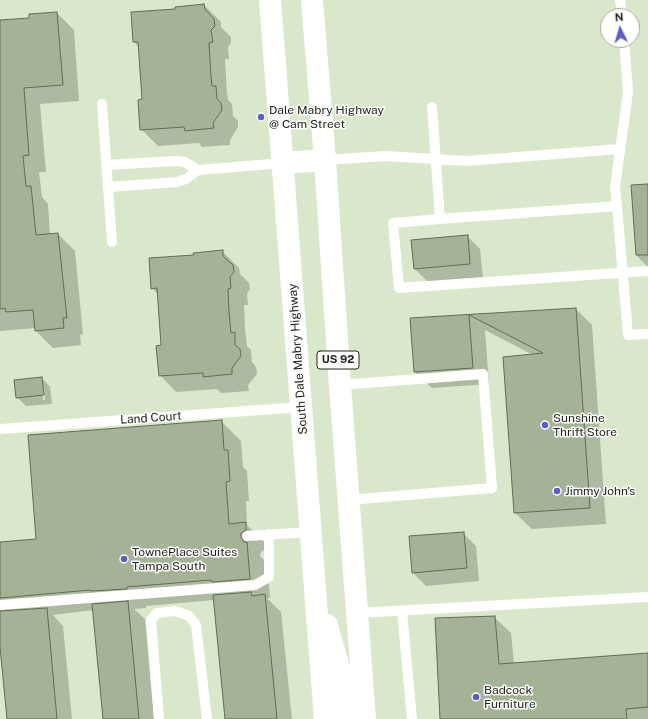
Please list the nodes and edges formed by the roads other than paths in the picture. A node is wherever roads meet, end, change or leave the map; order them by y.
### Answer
1 (270, 0) edge
2 (312, 0) edge
3 (625, 48) edge
4 (102, 104) dead end
5 (432, 107) dead end
6 (620, 149) junction
7 (325, 160) junction
8 (436, 160) junction
9 (283, 163) junction
10 (107, 165) junction
11 (198, 170) junction
12 (108, 187) junction
13 (617, 206) junction
14 (440, 219) junction
15 (112, 242) dead end
16 (648, 271) edge
17 (623, 272) junction
18 (648, 334) edge
19 (340, 385) junction
20 (301, 407) junction
21 (0, 429) edge
22 (348, 500) junction
23 (311, 532) junction
24 (269, 534) junction
25 (247, 536) dead end
26 (314, 580) junction
27 (648, 598) edge
28 (0, 605) edge
29 (402, 611) junction
30 (357, 613) junction
31 (159, 719) edge
32 (207, 719) edge
33 (324, 719) edge
34 (345, 719) edge
35 (365, 719) edge
36 (412, 719) edge

1 - 9 main road, South Dale Mabry Highway
2 - 7 main road, US 92
3 - 6 lane
4 - 10 lane
5 - 8 lane
6 - 8 lane
6 - 13 lane
7 - 8 lane
7 - 9 main road
7 - 19 main road, US 92
8 - 14 lane
9 - 11 lane
9 - 20 main road, South Dale Mabry Highway
10 - 11 lane
10 - 12 lane
11 - 12 lane
12 - 15 lane
13 - 14 lane
13 - 17 lane
14 - 17 lane
16 - 17 lane
17 - 18 lane
19 - 22 main road, US 92
19 - 22 lane
20 - 21 lane, Land Court
20 - 23 main road, South Dale Mabry Highway
22 - 30 main road, US 92
23 - 24 lane
23 - 26 main road, South Dale Mabry Highway
24 - 25 lane
24 - 28 lane
26 - 33 main road, South Dale Mabry Highway
26 - 34 main road
27 - 29 lane
29 - 30 lane
29 - 36 lane
30 - 35 main road, US 92
31 - 32 lane

